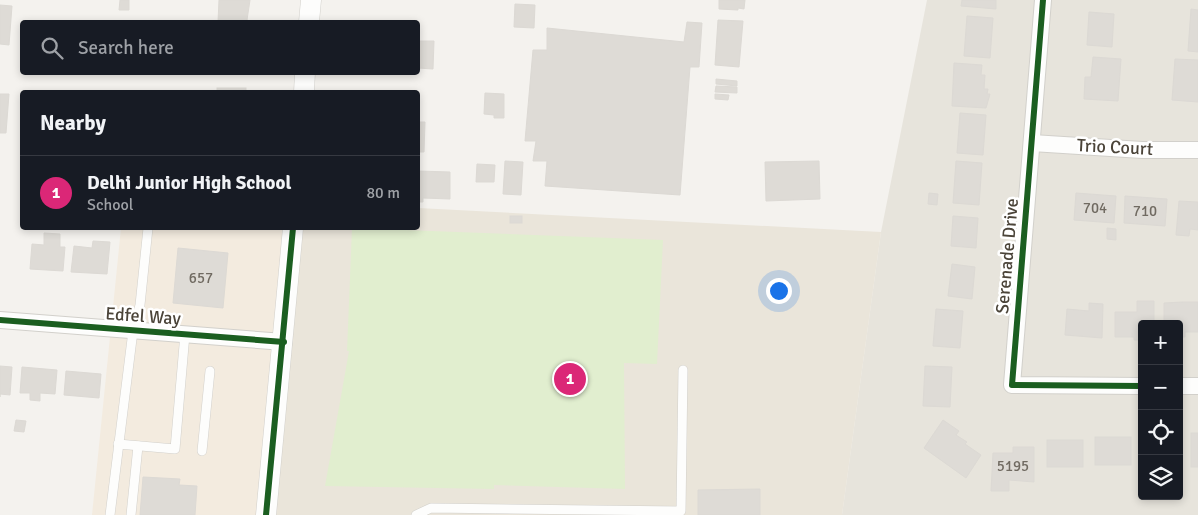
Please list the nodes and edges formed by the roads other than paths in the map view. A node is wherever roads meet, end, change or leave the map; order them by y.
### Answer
1 (311, 0) edge
2 (1043, 0) edge
3 (309, 20) edge
4 (305, 75) edge
5 (304, 90) edge
6 (1032, 143) junction
7 (1198, 150) edge
8 (148, 230) edge
9 (293, 230) edge
10 (0, 320) edge
11 (133, 331) junction
12 (185, 334) junction
13 (284, 342) junction
14 (683, 370) dead end
15 (210, 371) dead end
16 (1138, 386) edge
17 (1183, 386) edge
18 (1198, 386) edge
19 (118, 444) junction
20 (138, 446) junction
21 (202, 451) dead end
22 (110, 515) edge
23 (131, 515) edge
24 (266, 515) edge
25 (416, 515) edge

1 - 3 street
2 - 6 street, Serenade Drive
4 - 5 street
6 - 7 street, Trio Court
6 - 16 street, Serenade Drive
8 - 11 lane
9 - 13 street
10 - 11 street, Edfel Way
11 - 12 street, Edfel Way
11 - 19 lane
12 - 13 street, Edfel Way
12 - 20 lane
13 - 24 street
14 - 25 lane
15 - 21 lane
17 - 18 street
19 - 20 lane
19 - 22 lane
20 - 23 lane

